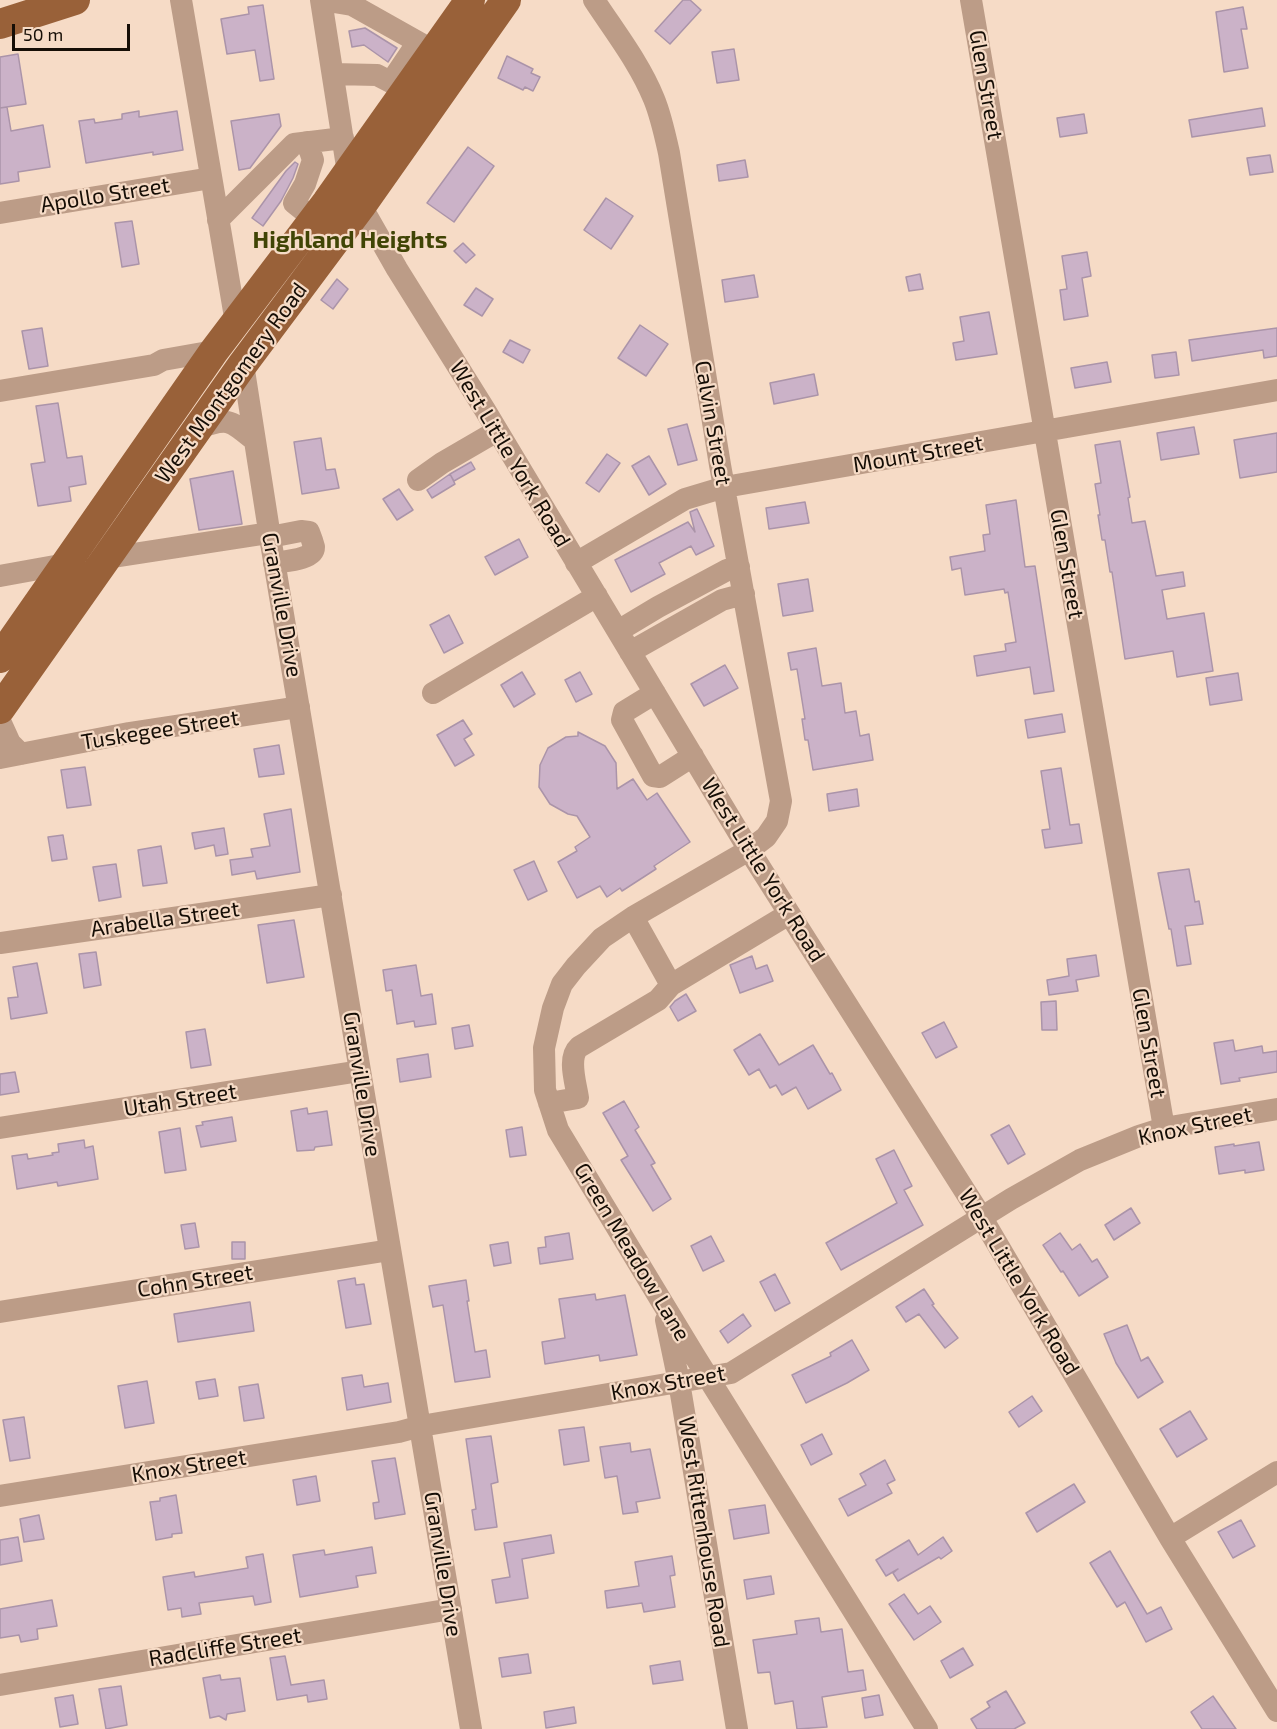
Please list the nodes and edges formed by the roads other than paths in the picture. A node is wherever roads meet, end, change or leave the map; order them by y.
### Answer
1 (75, 0) edge
2 (181, 0) edge
3 (322, 0) edge
4 (594, 0) edge
5 (971, 0) edge
6 (485, 4) edge
7 (0, 24) edge
8 (426, 46) junction
9 (333, 74) junction
10 (399, 86) junction
11 (343, 138) junction
12 (307, 142) junction
13 (348, 173) junction
14 (211, 178) junction
15 (361, 206) junction
16 (0, 213) edge
17 (314, 219) junction
18 (218, 220) junction
19 (227, 270) junction
20 (260, 292) junction
21 (236, 323) junction
22 (214, 351) junction
23 (243, 364) junction
24 (154, 365) junction
25 (1277, 390) edge
26 (0, 391) edge
27 (179, 401) junction
28 (198, 428) junction
29 (497, 431) junction
30 (1045, 432) junction
31 (254, 440) junction
32 (418, 480) dead end
33 (725, 487) junction
34 (270, 535) junction
35 (107, 558) junction
36 (274, 563) junction
37 (576, 563) junction
38 (66, 564) junction
39 (739, 567) junction
40 (0, 576) edge
41 (88, 584) junction
42 (744, 594) junction
43 (597, 596) junction
44 (618, 631) junction
45 (630, 652) junction
46 (0, 658) edge
47 (433, 693) dead end
48 (655, 693) junction
49 (299, 707) junction
50 (0, 709) edge
51 (0, 721) edge
52 (10, 756) edge
53 (693, 756) junction
54 (749, 850) junction
55 (331, 895) junction
56 (789, 914) junction
57 (633, 917) junction
58 (0, 943) edge
59 (671, 985) junction
60 (360, 1071) junction
61 (549, 1103) junction
62 (1277, 1110) edge
63 (0, 1128) edge
64 (1164, 1128) junction
65 (982, 1218) junction
66 (390, 1250) junction
67 (661, 1301) junction
68 (0, 1312) edge
69 (707, 1377) junction
70 (680, 1382) junction
71 (421, 1426) junction
72 (1277, 1472) edge
73 (0, 1497) edge
74 (1170, 1538) junction
75 (450, 1609) junction
76 (0, 1684) edge
77 (1277, 1711) edge
78 (471, 1729) edge
79 (737, 1729) edge
80 (927, 1729) edge

1 - 7 main road
2 - 14 street
3 - 8 street
3 - 9 street, West Little York Road
4 - 33 street, Calvin Street
5 - 30 street, Glen Street
6 - 8 main road, West Montgomery Road
6 - 15 main road, West Montgomery Road
8 - 10 main road, West Montgomery Road
9 - 10 street
9 - 11 street, West Little York Road
10 - 13 main road, West Montgomery Road
11 - 12 street
11 - 13 street, West Little York Road
12 - 17 street
12 - 18 street
13 - 15 street, West Little York Road
13 - 17 main road, West Montgomery Road
14 - 16 street, Apollo Street
14 - 18 street
15 - 23 main road, West Montgomery Road
15 - 29 street, West Little York Road
17 - 20 main road, West Montgomery Road
18 - 19 street
19 - 20 street
19 - 21 street
20 - 21 main road, West Montgomery Road
21 - 22 main road, West Montgomery Road
22 - 24 street
22 - 27 main road, West Montgomery Road
23 - 28 main road, West Montgomery Road
23 - 31 street, Granville Drive
24 - 26 street
24 - 27 street
25 - 30 street, Mount Street
27 - 38 main road, West Montgomery Road
28 - 31 street
28 - 35 main road, West Montgomery Road
29 - 32 street
29 - 37 street, West Little York Road
30 - 33 street, Mount Street
30 - 64 street, Glen Street
31 - 34 street, Granville Drive
33 - 37 street, Mount Street
33 - 39 street, Calvin Street
34 - 35 street
34 - 36 street, Granville Drive
34 - 36 street
35 - 41 main road, West Montgomery Road
36 - 49 street, Granville Drive
37 - 43 street, West Little York Road
38 - 40 street
38 - 41 main road
38 - 46 main road, West Montgomery Road
39 - 42 street, Calvin Street
39 - 44 street
41 - 50 main road, West Montgomery Road
42 - 45 street
42 - 54 street, Calvin Street
43 - 44 street, West Little York Road
43 - 47 street
44 - 45 street, West Little York Road
45 - 48 street, West Little York Road
48 - 53 street, West Little York Road
48 - 53 street
49 - 52 street, Tuskegee Street
49 - 55 street, Granville Drive
51 - 52 street, Tuskegee Street
53 - 54 street, West Little York Road
54 - 56 street, West Little York Road
54 - 57 street, Green Meadow Lane
55 - 58 street, Arabella Street
55 - 60 street, Granville Drive
56 - 59 street
56 - 65 street, West Little York Road
57 - 59 street
57 - 61 street, Green Meadow Lane
59 - 61 street
60 - 63 street, Utah Street
60 - 66 street, Granville Drive
61 - 67 street, Green Meadow Lane
62 - 64 street, Knox Street
64 - 65 street, Knox Street
65 - 69 street, Knox Street
65 - 74 street, West Little York Road
66 - 68 street, Cohn Street
66 - 71 street, Granville Drive
67 - 69 street, Green Meadow Lane
67 - 70 street, West Rittenhouse Road
69 - 70 street, Knox Street
69 - 80 street, Green Meadow Lane
70 - 71 street, Knox Street
70 - 79 street, West Rittenhouse Road
71 - 73 street, Knox Street
71 - 75 street, Granville Drive
72 - 74 street
74 - 77 street, West Little York Road
75 - 76 street, Radcliffe Street
75 - 78 street, Granville Drive

